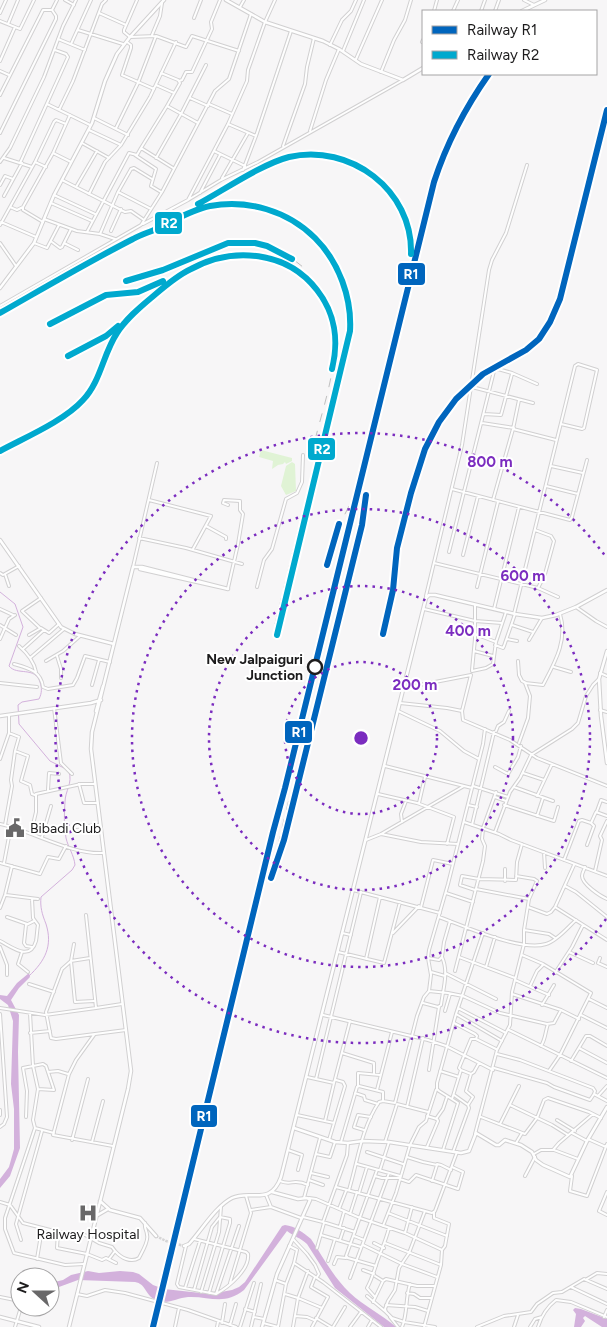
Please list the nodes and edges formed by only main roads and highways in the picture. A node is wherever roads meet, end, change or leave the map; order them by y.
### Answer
1 (226, 0) edge
2 (543, 0) edge
3 (163, 1) edge
4 (524, 10) edge
5 (422, 69) edge
6 (0, 288) edge
7 (0, 540) edge
8 (226, 589) road end
9 (607, 590) edge
10 (114, 644) junction
11 (607, 651) edge
12 (606, 656) edge
13 (100, 699) junction
14 (90, 703) junction
15 (97, 708) junction
16 (97, 713) junction
17 (0, 716) edge
18 (606, 740) edge
19 (607, 763) edge
20 (607, 1107) edge
21 (294, 1128) junction
22 (272, 1192) junction
23 (100, 1201) junction
24 (108, 1209) junction
25 (96, 1216) junction
26 (156, 1236) tunnel mouth
27 (185, 1246) road end
28 (0, 1317) edge
29 (38, 1327) edge
30 (69, 1327) edge
31 (262, 1327) edge

1 - 5 main road
2 - 4 main road
3 - 6 main road
7 - 10 main road
8 - 10 main road
9 - 21 main road
10 - 13 main road
11 - 12 main road
12 - 18 main road
13 - 14 main road
13 - 15 main road
13 - 16 main road
14 - 15 main road
14 - 17 main road
15 - 16 main road
16 - 23 main road
18 - 19 main road
20 - 21 main road
21 - 22 main road
22 - 27 main road
22 - 31 main road
23 - 24 main road
23 - 25 main road
24 - 25 main road
24 - 26 main road
25 - 30 main road
28 - 29 main road

